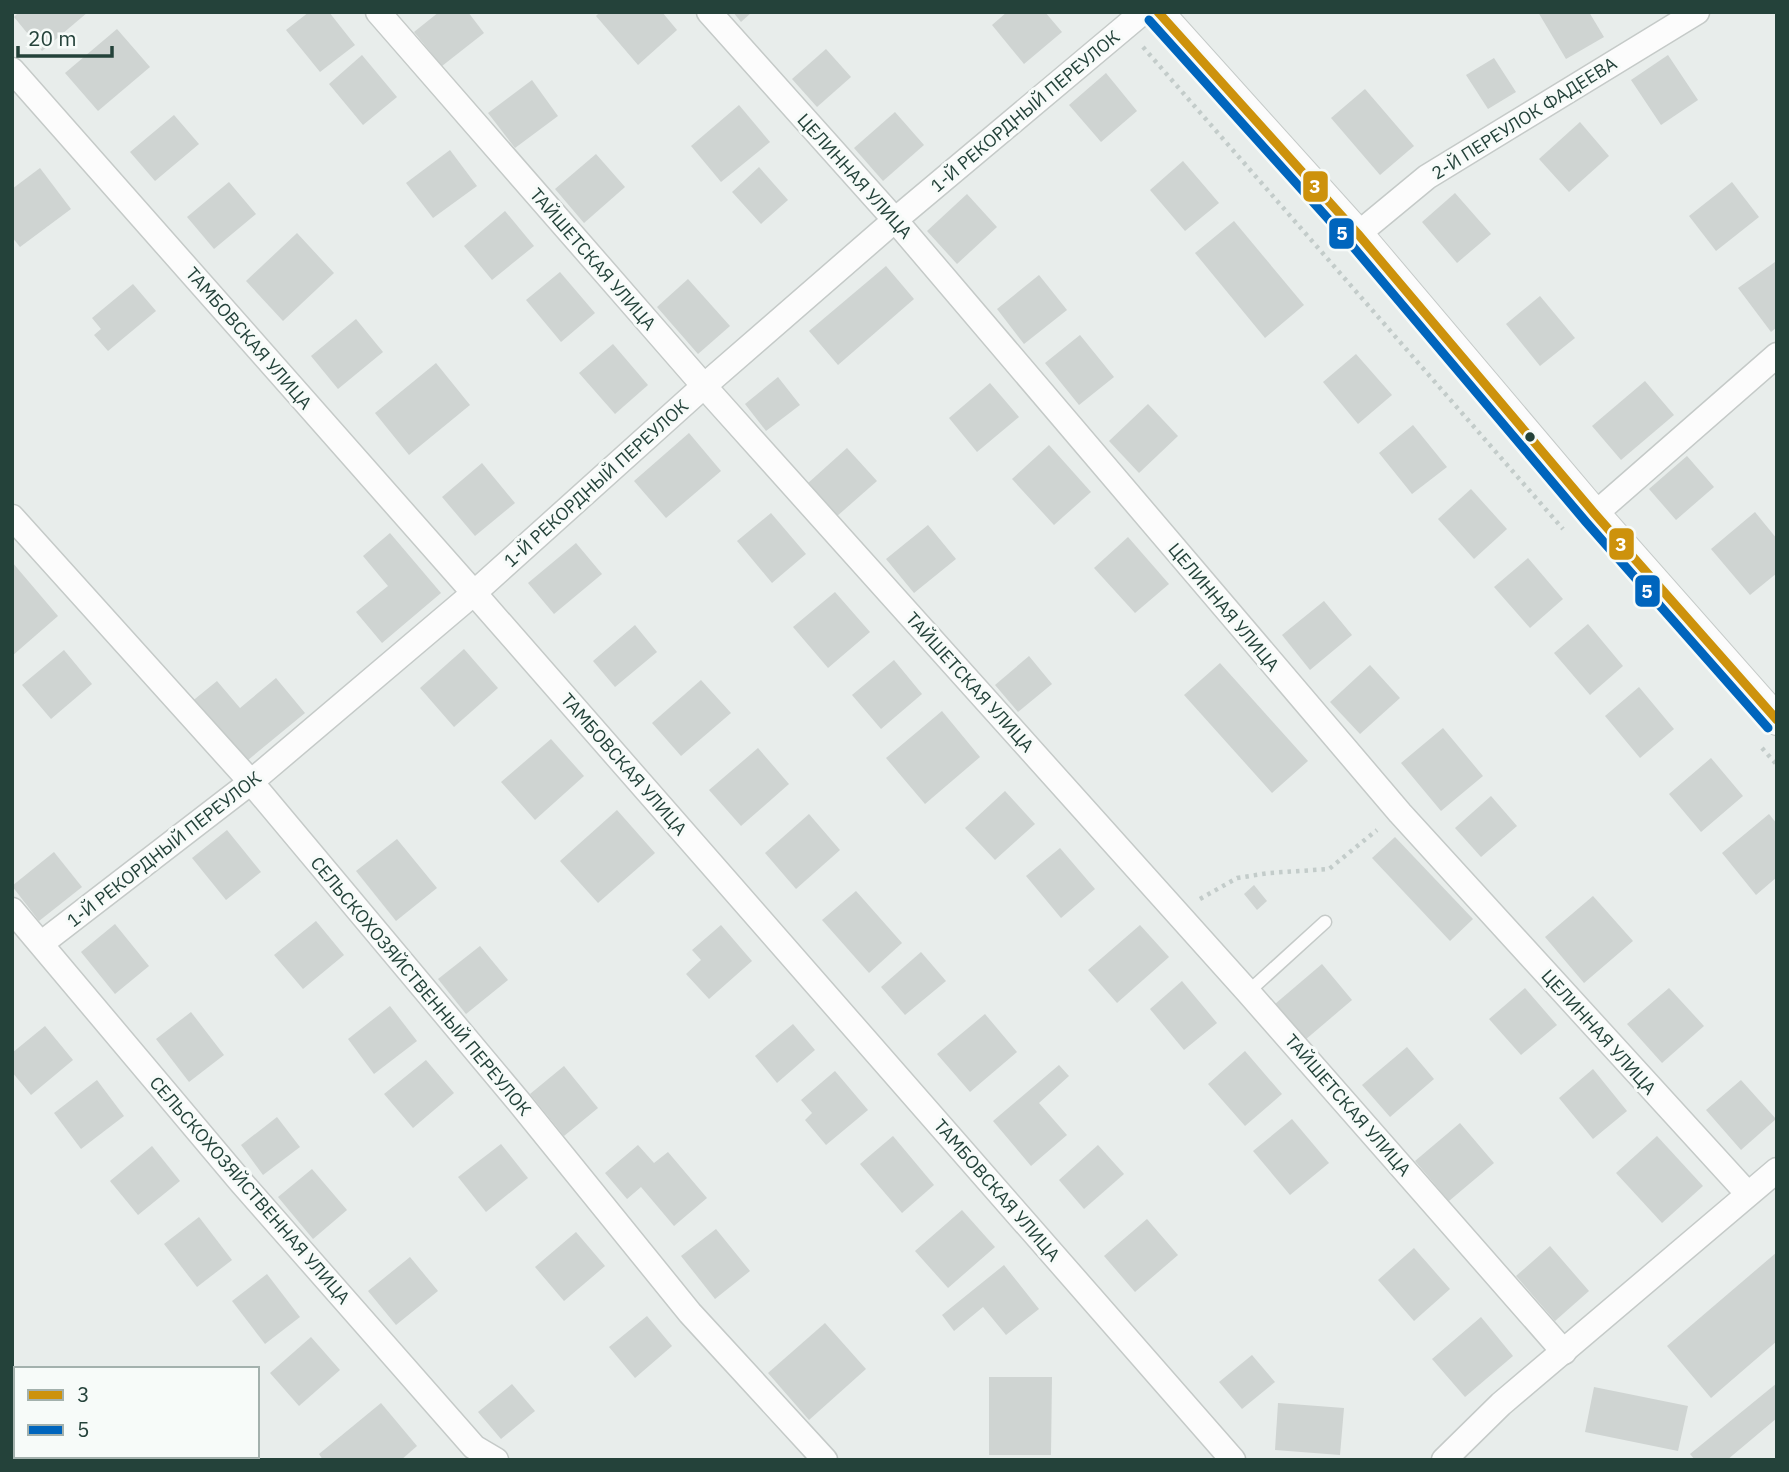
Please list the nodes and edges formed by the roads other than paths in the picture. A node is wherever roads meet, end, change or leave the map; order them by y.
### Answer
1 (377, 12) edge
2 (709, 12) edge
3 (1158, 12) edge
4 (1696, 12) edge
5 (1134, 20) edge
6 (12, 70) edge
7 (895, 220) junction
8 (1358, 234) junction
9 (1777, 355) edge
10 (704, 386) junction
11 (1595, 514) junction
12 (12, 517) edge
13 (474, 593) junction
14 (1777, 720) edge
15 (251, 782) junction
16 (12, 910) edge
17 (1325, 922) dead end
18 (42, 943) junction
19 (1248, 992) junction
20 (1777, 1170) edge
21 (1748, 1194) junction
22 (1564, 1352) junction
23 (496, 1460) edge
24 (825, 1460) edge
25 (1233, 1460) edge
26 (1444, 1460) edge

1 - 10 street, ТАЙШЕТСКАЯ УЛИЦА
2 - 7 street, ЦЕЛИННАЯ УЛИЦА
3 - 8 street
4 - 8 street, 2-Й ПЕРЕУЛОК ФАДЕЕВА
5 - 7 street, 1-Й РЕКОРДНЫЙ ПЕРЕУЛОК
6 - 13 street, ТАМБОВСКАЯ УЛИЦА
7 - 10 street, 1-Й РЕКОРДНЫЙ ПЕРЕУЛОК
7 - 21 street, ЦЕЛИННАЯ УЛИЦА
8 - 11 street
9 - 11 street
10 - 13 street, 1-Й РЕКОРДНЫЙ ПЕРЕУЛОК
10 - 19 street, ТАЙШЕТСКАЯ УЛИЦА
11 - 14 street
12 - 15 street, СЕЛЬСКОХОЗЯЙСТВЕННЫЙ ПЕРЕУЛОК
13 - 15 street, 1-Й РЕКОРДНЫЙ ПЕРЕУЛОК
13 - 25 street, ТАМБОВСКАЯ УЛИЦА
15 - 18 street, 1-Й РЕКОРДНЫЙ ПЕРЕУЛОК
15 - 24 street, СЕЛЬСКОХОЗЯЙСТВЕННЫЙ ПЕРЕУЛОК
16 - 18 street, СЕЛЬСКОХОЗЯЙСТВЕННАЯ УЛИЦА
17 - 19 lane
18 - 23 street, СЕЛЬСКОХОЗЯЙСТВЕННАЯ УЛИЦА
19 - 22 street, ТАЙШЕТСКАЯ УЛИЦА
20 - 21 street
21 - 22 street
22 - 26 street

